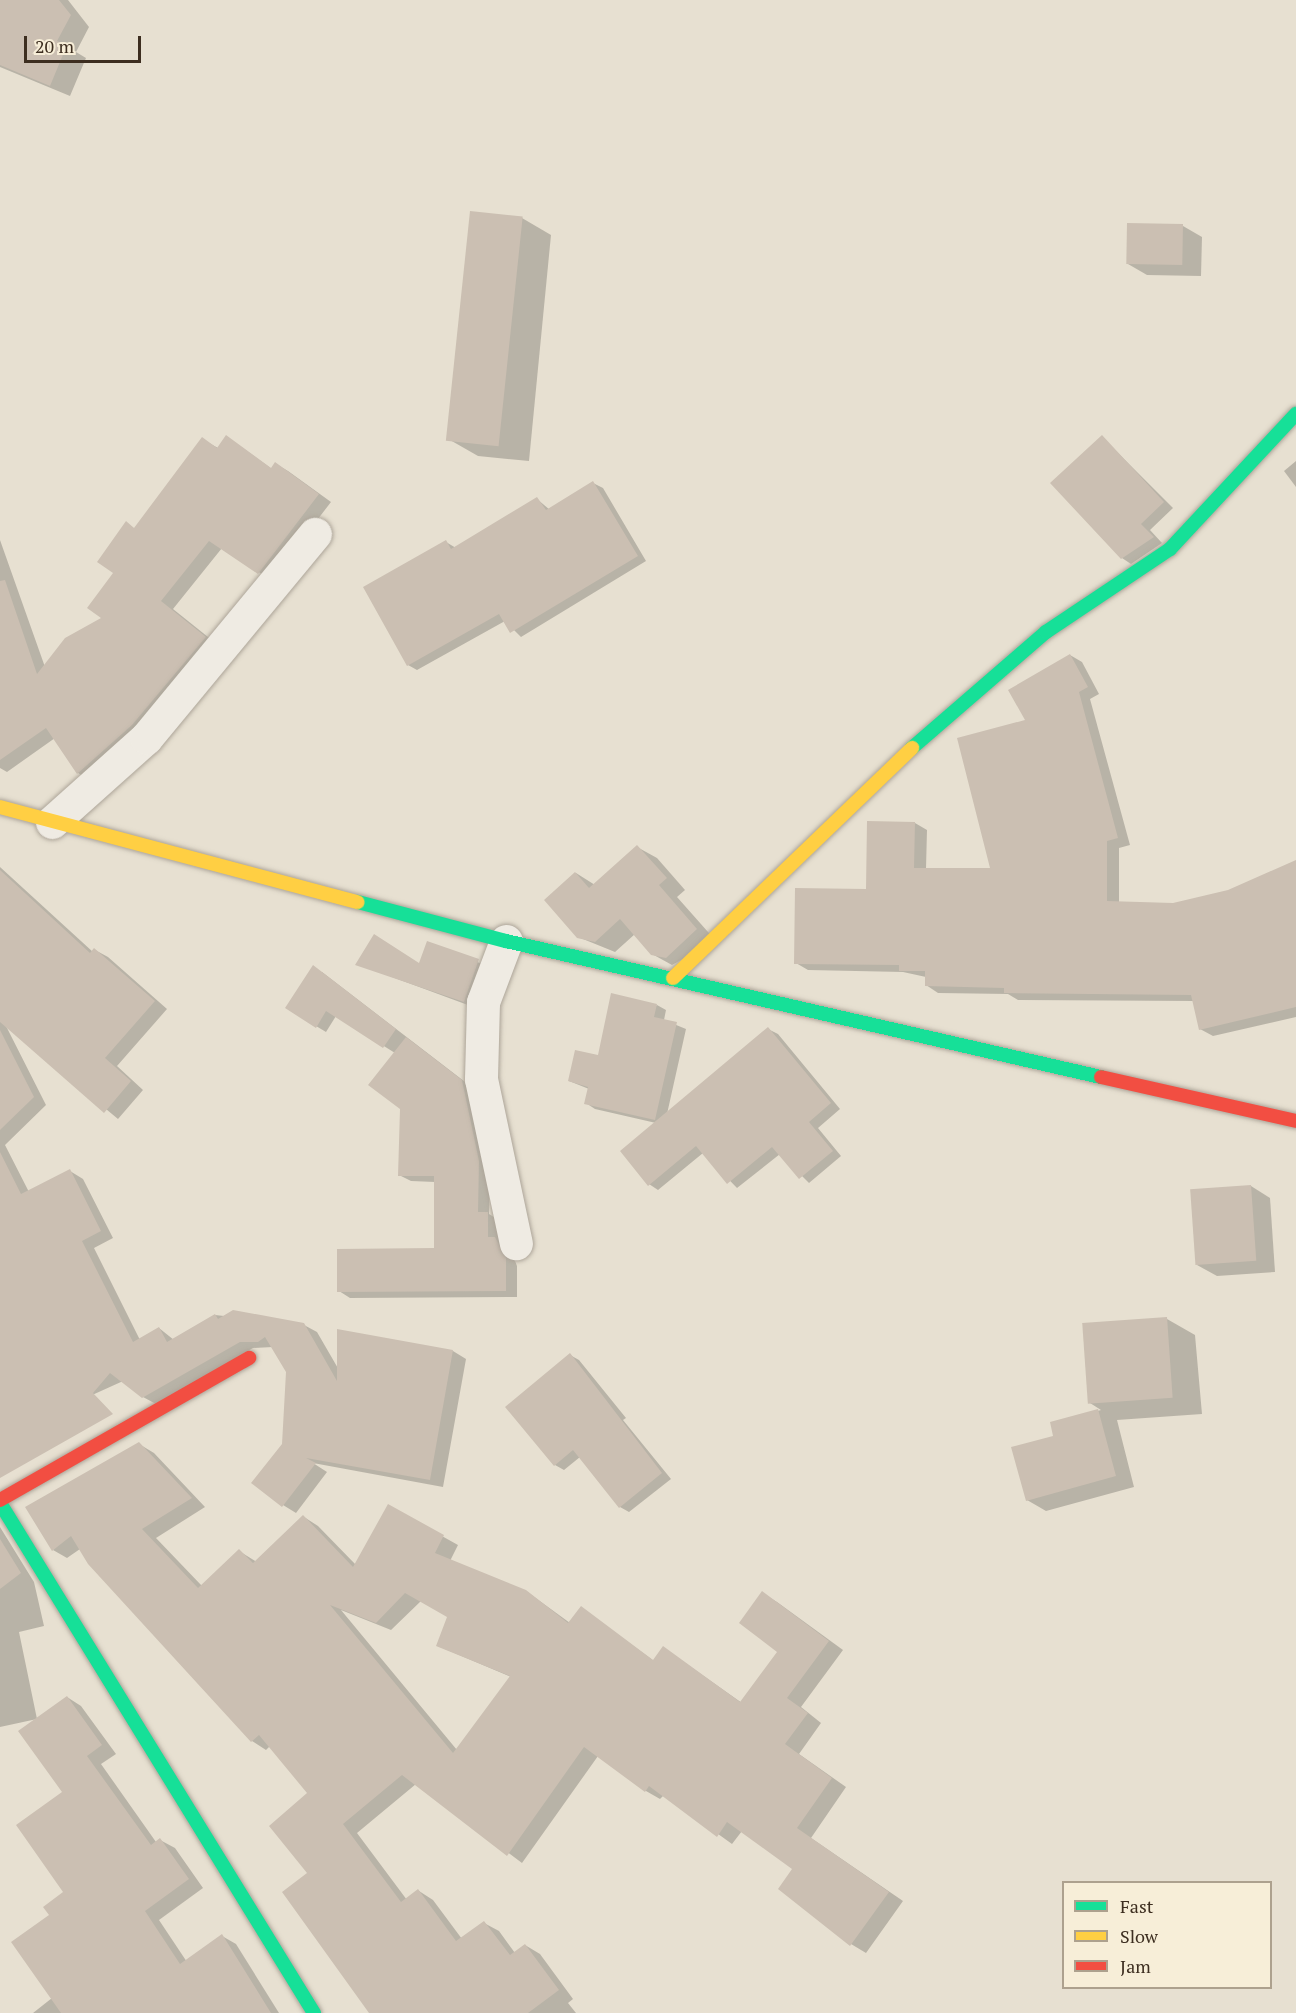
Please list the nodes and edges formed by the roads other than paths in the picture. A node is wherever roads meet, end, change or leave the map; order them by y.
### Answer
1 (1296, 414) edge
2 (315, 534) dead end
3 (0, 807) edge
4 (52, 822) junction
5 (506, 941) junction
6 (673, 978) junction
7 (1296, 1121) edge
8 (516, 1243) dead end
9 (249, 1358) dead end
10 (0, 1502) edge
11 (314, 2013) edge

1 - 6 street
2 - 4 street
3 - 4 street
4 - 5 street
5 - 6 street
5 - 8 street
6 - 7 street
9 - 10 street
10 - 11 street

